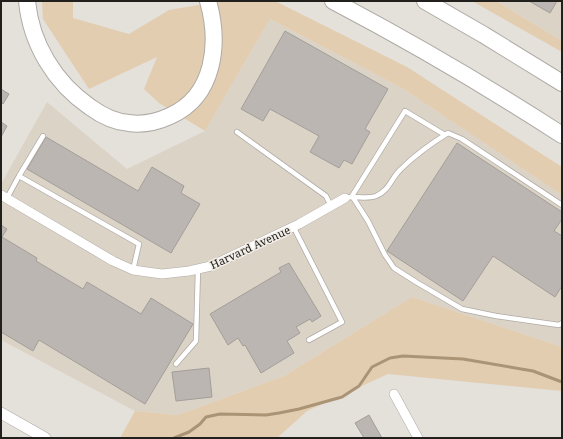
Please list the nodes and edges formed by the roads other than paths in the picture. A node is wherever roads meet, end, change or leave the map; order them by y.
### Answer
1 (27, 1) edge
2 (208, 1) edge
3 (333, 1) edge
4 (425, 1) edge
5 (562, 83) edge
6 (237, 132) dead end
7 (445, 135) junction
8 (562, 135) edge
9 (43, 136) dead end
10 (19, 176) junction
11 (4, 196) edge
12 (349, 197) junction
13 (562, 205) edge
14 (331, 206) junction
15 (293, 226) junction
16 (198, 269) junction
17 (133, 270) junction
18 (562, 323) edge
19 (308, 340) dead end
20 (176, 364) dead end
21 (394, 394) dead end
22 (1, 413) edge
23 (45, 438) edge
24 (418, 438) edge

1 - 2 highway
3 - 8 highway
4 - 5 highway
6 - 14 lane
7 - 12 lane
7 - 12 lane
7 - 13 lane
9 - 10 lane
10 - 11 lane
10 - 17 lane
11 - 17 street, Harvard Avenue
12 - 14 street, Harvard Avenue
12 - 18 lane
14 - 15 street, Harvard Avenue
15 - 16 street, Harvard Avenue
15 - 19 lane
16 - 17 street, Harvard Avenue
16 - 20 lane
21 - 24 street
22 - 23 street

